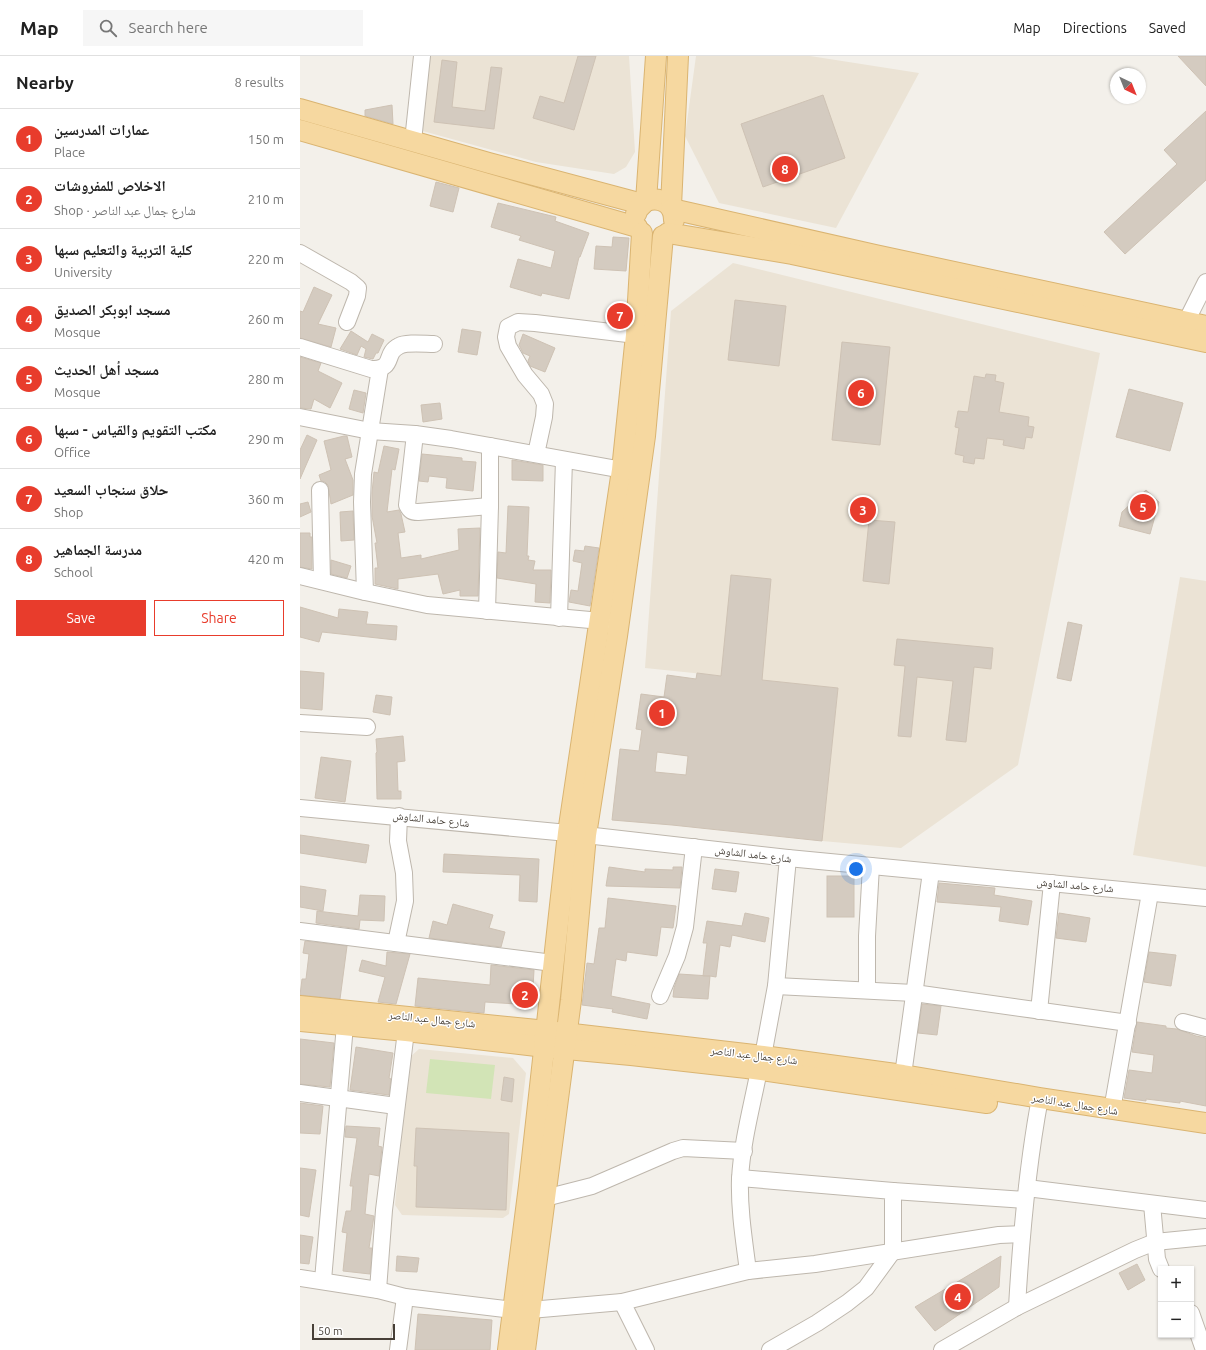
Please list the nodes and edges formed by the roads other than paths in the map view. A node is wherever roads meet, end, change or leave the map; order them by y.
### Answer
1 (422, 56) edge
2 (656, 56) edge
3 (678, 56) edge
4 (300, 109) edge
5 (300, 134) edge
6 (413, 142) junction
7 (644, 202) junction
8 (671, 207) junction
9 (640, 230) junction
10 (665, 234) junction
11 (300, 253) edge
12 (1206, 282) edge
13 (347, 322) dead end
14 (1186, 322) junction
15 (1206, 326) edge
16 (636, 334) junction
17 (1206, 342) edge
18 (434, 344) dead end
19 (300, 347) edge
20 (380, 369) junction
21 (300, 417) edge
22 (370, 431) junction
23 (415, 434) junction
24 (490, 446) junction
25 (536, 454) junction
26 (564, 460) junction
27 (631, 472) junction
28 (320, 490) dead end
29 (490, 506) junction
30 (300, 576) edge
31 (322, 581) junction
32 (365, 592) junction
33 (487, 611) junction
34 (559, 618) junction
35 (610, 622) junction
36 (300, 723) edge
37 (367, 727) dead end
38 (300, 808) edge
39 (399, 816) junction
40 (577, 834) junction
41 (694, 847) junction
42 (788, 858) junction
43 (871, 866) junction
44 (931, 872) junction
45 (1052, 883) junction
46 (1150, 893) junction
47 (1206, 898) edge
48 (300, 931) edge
49 (396, 943) junction
50 (553, 963) junction
51 (776, 986) junction
52 (868, 990) junction
53 (914, 993) junction
54 (660, 996) dead end
55 (300, 1006) edge
56 (1039, 1011) junction
57 (300, 1021) edge
58 (1183, 1022) dead end
59 (1128, 1023) junction
60 (345, 1025) junction
61 (1206, 1028) edge
62 (406, 1031) junction
63 (546, 1039) junction
64 (566, 1041) junction
65 (761, 1063) junction
66 (903, 1075) junction
67 (300, 1093) edge
68 (338, 1099) junction
69 (1039, 1105) junction
70 (396, 1106) junction
71 (1112, 1110) junction
72 (1206, 1123) edge
73 (1206, 1137) edge
74 (744, 1151) junction
75 (740, 1178) junction
76 (892, 1191) junction
77 (1026, 1194) junction
78 (545, 1198) junction
79 (1152, 1204) junction
80 (1206, 1210) edge
81 (1021, 1234) junction
82 (1206, 1237) edge
83 (1155, 1242) junction
84 (893, 1251) junction
85 (1160, 1266) edge
86 (748, 1271) junction
87 (300, 1278) edge
88 (323, 1280) junction
89 (378, 1290) junction
90 (405, 1297) junction
91 (622, 1302) junction
92 (1017, 1307) junction
93 (522, 1310) junction
94 (1194, 1322) edge
95 (961, 1346) edge
96 (398, 1350) edge
97 (508, 1350) edge
98 (525, 1350) edge
99 (646, 1350) edge
100 (770, 1350) edge
101 (942, 1350) edge
102 (1204, 1350) edge

1 - 6 street
2 - 7 main road
3 - 8 main road
4 - 6 main road
5 - 9 main road
6 - 7 main road
7 - 8 main road
7 - 9 main road
8 - 10 main road
8 - 14 main road
9 - 10 main road
9 - 16 main road
10 - 17 main road
10 - 27 main road
11 - 13 street
12 - 14 street
14 - 15 main road
16 - 25 street
16 - 27 main road
18 - 20 street
19 - 20 street
20 - 22 street
21 - 22 street
22 - 23 street
22 - 32 street
23 - 24 street
23 - 29 street
24 - 25 street
24 - 29 street
25 - 26 street
26 - 27 street
26 - 34 street
27 - 35 main road
28 - 31 street
29 - 33 street
30 - 31 street
31 - 32 street
32 - 33 street
33 - 34 street
34 - 35 street
35 - 40 main road
36 - 37 street
38 - 39 street, شارع حامد الشاوش
39 - 40 street, شارع حامد الشاوش
39 - 49 street
40 - 41 street, شارع حامد الشاوش
40 - 50 main road
40 - 64 main road
41 - 42 street, شارع حامد الشاوش
41 - 54 street
42 - 43 street, شارع حامد الشاوش
42 - 51 street
43 - 44 street, شارع حامد الشاوش
43 - 52 street
44 - 45 street, شارع حامد الشاوش
44 - 53 street
45 - 46 street, شارع حامد الشاوش
45 - 56 street
46 - 47 street, شارع حامد الشاوش
46 - 59 street
48 - 49 street
49 - 50 street
50 - 63 main road
51 - 52 street
51 - 65 street
52 - 53 street
53 - 56 street
53 - 66 street
55 - 63 main road, شارع جمال عبد الناصر
56 - 59 street
57 - 60 main road, شارع جمال عبد الناصر
58 - 61 street
59 - 71 street
60 - 62 main road, شارع جمال عبد الناصر
60 - 68 street
62 - 63 main road, شارع جمال عبد الناصر
62 - 70 street
63 - 64 main road, شارع جمال عبد الناصر
63 - 93 main road
64 - 65 main road, شارع جمال عبد الناصر
64 - 78 main road
65 - 66 main road, شارع جمال عبد الناصر
65 - 69 main road, شارع جمال عبد الناصر
65 - 74 street
66 - 69 main road, شارع جمال عبد الناصر
67 - 68 street
68 - 70 street
68 - 88 street
69 - 71 main road, شارع جمال عبد الناصر
69 - 73 main road, شارع جمال عبد الناصر
69 - 77 street
70 - 89 street
71 - 72 main road, شارع جمال عبد الناصر
74 - 75 street
74 - 78 street
75 - 76 street
75 - 86 street
76 - 77 street
76 - 84 street
77 - 79 street
77 - 81 street
78 - 93 main road
79 - 80 street
79 - 83 street
81 - 84 street
81 - 92 street
82 - 83 street
83 - 85 street
83 - 92 street
84 - 86 street
84 - 100 street
86 - 91 street
87 - 88 street
88 - 89 street
89 - 90 street
90 - 93 street
90 - 96 street
91 - 93 street
91 - 99 street
92 - 95 street
93 - 97 main road
93 - 98 main road
94 - 102 street
95 - 101 street

